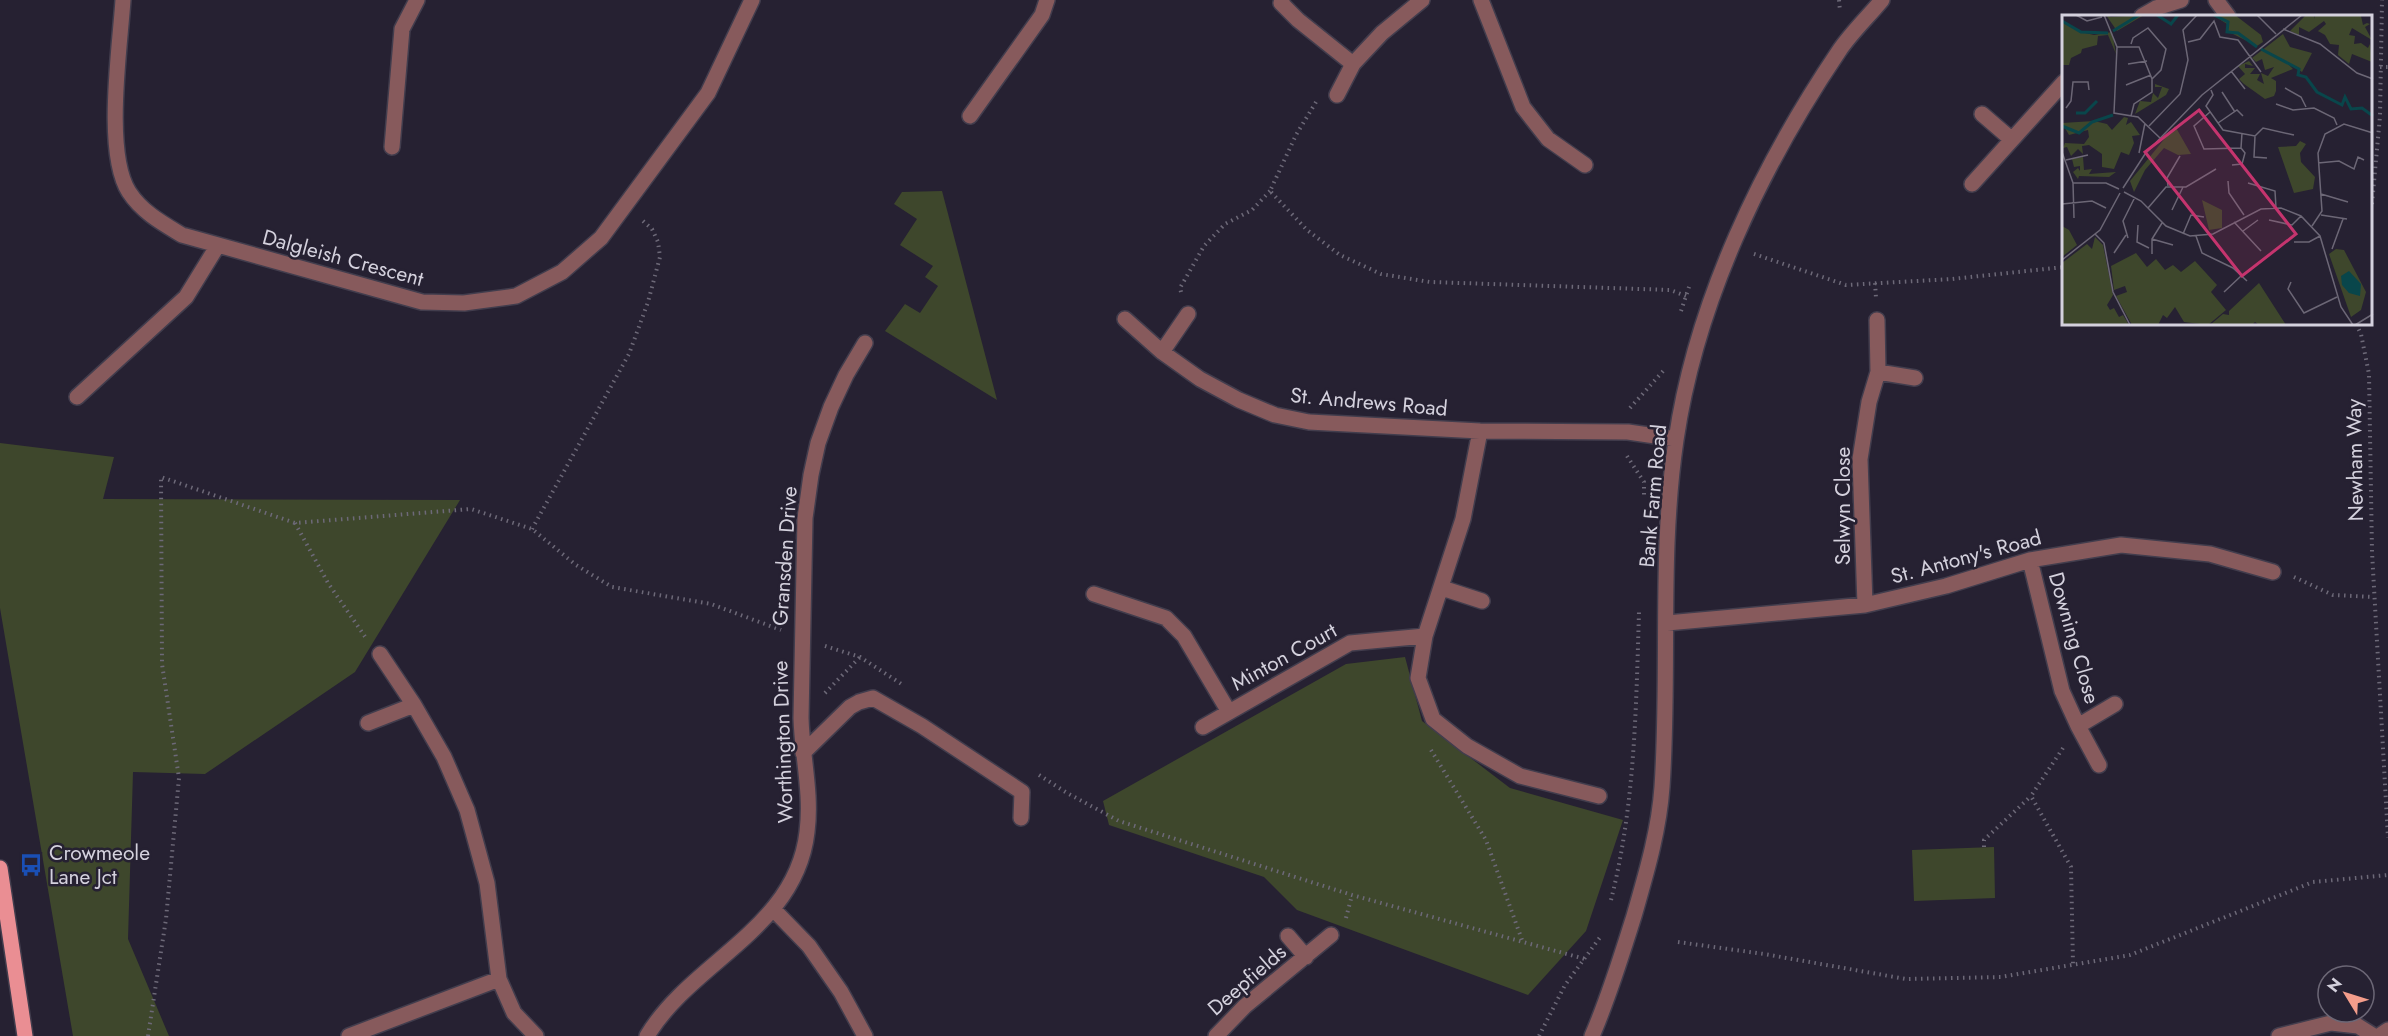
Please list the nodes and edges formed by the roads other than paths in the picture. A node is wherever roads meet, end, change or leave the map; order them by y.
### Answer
1 (123, 0) edge
2 (417, 0) edge
3 (752, 0) edge
4 (1047, 0) edge
5 (1422, 0) edge
6 (1480, 0) edge
7 (1882, 0) edge
8 (2181, 0) edge
9 (2216, 0) edge
10 (1281, 1) edge
11 (2144, 15) edge
12 (2227, 15) edge
13 (1353, 64) junction
14 (2062, 83) edge
15 (1337, 95) road end
16 (1982, 114) dead end
17 (970, 116) dead end
18 (2011, 139) junction
19 (392, 147) dead end
20 (1585, 165) dead end
21 (1972, 184) dead end
22 (218, 245) junction
23 (1188, 314) road end
24 (1125, 319) dead end
25 (1877, 320) dead end
26 (865, 343) dead end
27 (1162, 352) junction
28 (1878, 372) junction
29 (1915, 378) dead end
30 (77, 397) dead end
31 (1480, 431) junction
32 (1676, 439) junction
33 (2030, 560) junction
34 (2273, 572) road end
35 (1442, 588) junction
36 (1094, 594) dead end
37 (1482, 601) dead end
38 (1865, 605) junction
39 (1667, 623) junction
40 (1425, 636) junction
41 (801, 638) joint
42 (380, 654) road end
43 (2115, 704) dead end
44 (414, 705) junction
45 (1229, 712) junction
46 (368, 723) dead end
47 (2078, 726) junction
48 (1203, 727) dead end
49 (803, 753) junction
50 (2099, 765) dead end
51 (1599, 796) dead end
52 (1021, 818) dead end
53 (0, 868) edge
54 (774, 910) junction
55 (1331, 935) dead end
56 (1288, 936) dead end
57 (1306, 957) junction
58 (499, 979) junction
59 (2388, 1030) edge
60 (26, 1036) edge
61 (349, 1036) edge
62 (536, 1036) edge
63 (646, 1036) edge
64 (865, 1036) edge
65 (1216, 1036) edge
66 (1592, 1036) edge
67 (2279, 1036) edge
68 (2374, 1036) edge
69 (2379, 1036) edge

1 - 22 street, Dalgleish Crescent
2 - 19 street
3 - 22 street, Dalgleish Crescent
4 - 17 street
5 - 13 street
6 - 20 street
7 - 32 street, Bank Farm Road
8 - 11 street
9 - 12 street
10 - 13 street
13 - 15 street
14 - 18 street
16 - 18 street
18 - 21 street
22 - 30 street
23 - 27 street
24 - 27 street, St. Andrews Road
25 - 28 street, Selwyn Close
26 - 41 street, Gransden Drive
27 - 31 street, St. Andrews Road
28 - 29 street
28 - 38 street, Selwyn Close
31 - 32 street, St. Andrews Road
31 - 35 street
32 - 39 street, Bank Farm Road
33 - 34 street, St. Antony's Road
33 - 38 street, St. Antony's Road
33 - 47 street, Downing Close
35 - 37 street
35 - 40 street
36 - 45 street
38 - 39 street, St. Antony's Road
39 - 66 street, Bank Farm Road
40 - 45 street, Minton Court
40 - 51 street
41 - 49 street, Worthington Drive
42 - 44 street
43 - 47 street, Downing Close
44 - 46 street
44 - 58 street
45 - 48 street, Minton Court
47 - 50 street, Downing Close
49 - 52 street
49 - 54 street, Worthington Drive
53 - 60 main road
54 - 63 street, Worthington Drive
54 - 64 street
55 - 57 street, Deepfields
56 - 57 street, Deepfields
57 - 65 street, Deepfields
58 - 61 street
58 - 62 street
59 - 69 street
67 - 68 street

